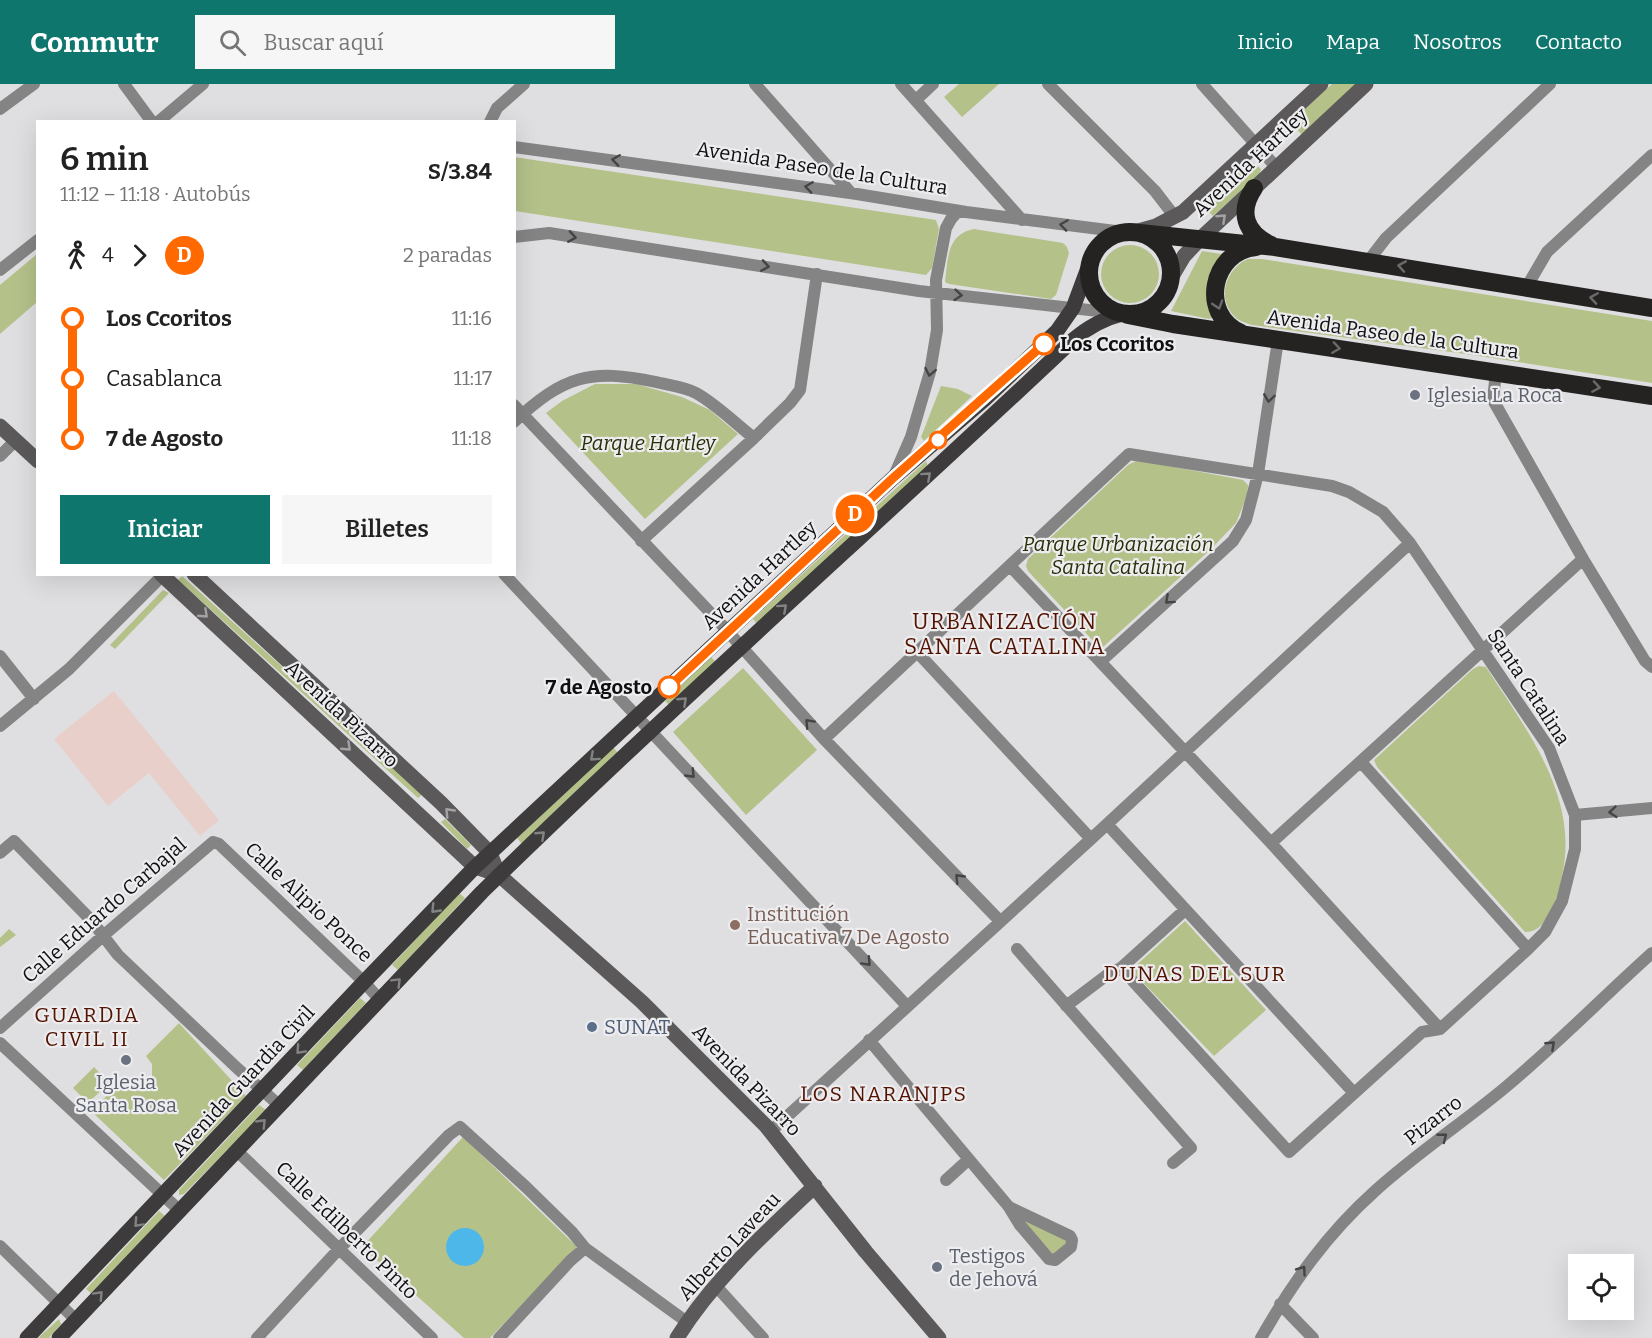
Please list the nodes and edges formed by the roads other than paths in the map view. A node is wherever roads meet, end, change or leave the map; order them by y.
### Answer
1 (34, 84) edge
2 (124, 84) edge
3 (203, 84) edge
4 (524, 84) edge
5 (755, 84) edge
6 (902, 84) edge
7 (933, 84) edge
8 (1048, 84) edge
9 (1202, 84) edge
10 (1321, 84) edge
11 (1366, 84) edge
12 (1550, 84) edge
13 (916, 100) junction
14 (1, 106) edge
15 (151, 120) edge
16 (160, 120) edge
17 (491, 120) edge
18 (1256, 144) junction
19 (516, 147) edge
20 (1652, 155) edge
21 (1276, 167) junction
22 (1254, 188) junction
23 (851, 193) junction
24 (958, 211) junction
25 (1175, 217) junction
26 (1022, 220) junction
27 (1132, 232) junction
28 (516, 237) edge
29 (1200, 239) junction
30 (36, 242) edge
31 (1275, 247) junction
32 (1369, 260) junction
33 (1089, 265) junction
34 (0, 270) edge
35 (817, 274) junction
36 (1171, 278) junction
37 (1527, 288) junction
38 (937, 293) junction
39 (1073, 308) junction
40 (1652, 308) edge
41 (1122, 314) junction
42 (1249, 336) junction
43 (1278, 340) junction
44 (1496, 371) junction
45 (1652, 396) edge
46 (517, 414) edge
47 (0, 426) edge
48 (754, 438) junction
49 (15, 441) junction
50 (0, 456) edge
51 (36, 459) edge
52 (1258, 474) junction
53 (892, 479) junction
54 (641, 542) junction
55 (1410, 543) junction
56 (1583, 559) junction
57 (1010, 566) junction
58 (161, 576) edge
59 (163, 576) edge
60 (196, 576) edge
61 (506, 576) edge
62 (728, 632) junction
63 (741, 648) junction
64 (1483, 650) junction
65 (918, 653) junction
66 (0, 656) edge
67 (1101, 661) junction
68 (1652, 667) edge
69 (34, 699) junction
70 (637, 718) junction
71 (0, 726) edge
72 (650, 732) junction
73 (824, 739) junction
74 (1185, 751) junction
75 (1361, 762) junction
76 (1652, 808) edge
77 (1575, 815) junction
78 (1107, 824) junction
79 (1091, 839) junction
80 (1271, 843) junction
81 (207, 846) joint
82 (0, 853) edge
83 (490, 853) junction
84 (476, 867) junction
85 (499, 875) junction
86 (1185, 910) junction
87 (1000, 921) junction
88 (104, 935) junction
89 (1017, 949) dead end
90 (1528, 949) junction
91 (1652, 953) edge
92 (1121, 968) junction
93 (364, 982) junction
94 (380, 1000) junction
95 (907, 1006) junction
96 (1066, 1006) junction
97 (0, 1028) edge
98 (1440, 1029) junction
99 (869, 1040) junction
100 (0, 1042) edge
101 (262, 1091) junction
102 (1354, 1092) junction
103 (279, 1105) junction
104 (770, 1132) junction
105 (236, 1150) junction
106 (968, 1160) junction
107 (1173, 1163) dead end
108 (946, 1180) dead end
109 (815, 1186) junction
110 (164, 1195) junction
111 (1009, 1207) junction
112 (179, 1210) junction
113 (0, 1246) edge
114 (585, 1248) junction
115 (338, 1250) junction
116 (716, 1286) junction
117 (60, 1304) junction
118 (1280, 1304) junction
119 (76, 1320) junction
120 (687, 1322) junction
121 (27, 1338) edge
122 (59, 1338) edge
123 (257, 1338) edge
124 (432, 1338) edge
125 (499, 1338) edge
126 (677, 1338) edge
127 (763, 1338) edge
128 (939, 1338) edge
129 (1261, 1338) edge
130 (1313, 1338) edge

1 - 14 street
2 - 15 street
3 - 16 street
4 - 17 street
5 - 23 street
6 - 13 street
7 - 13 street
8 - 25 street
9 - 18 street
10 - 18 main road, Avenida Hartley
11 - 21 main road, Avenida Hartley
12 - 32 street
13 - 26 street
18 - 21 street
18 - 25 main road, Avenida Hartley
23 -> 19 street, Avenida Paseo de la Cultura
20 - 37 street
21 - 22 main road, Avenida Hartley
29 -> 22 main road, Avenida Hartley
22 - 31 highway
23 - 24 street, Avenida Paseo de la Cultura
24 - 26 street, Avenida Paseo de la Cultura
24 - 38 street
25 - 27 main road, Avenida Hartley
27 -> 26 street, Avenida Paseo de la Cultura
27 - 29 highway, Avenida Paseo de la Cultura
27 - 33 highway
27 - 36 highway
28 -> 35 street, Avenida Paseo de la Cultura
29 - 31 highway, Avenida Paseo de la Cultura
29 - 36 main road, Avenida Hartley
30 - 34 street
31 - 32 highway, Avenida Paseo de la Cultura
31 -> 42 highway
37 -> 32 highway, Avenida Paseo de la Cultura
33 - 39 main road, Avenida Hartley
33 - 41 highway
35 - 38 street, Avenida Paseo de la Cultura
35 - 48 street
36 - 41 highway
40 -> 37 highway, Avenida Paseo de la Cultura
38 -> 39 street, Avenida Paseo de la Cultura
38 -> 53 street
39 - 41 street, Avenida Paseo de la Cultura
39 - 53 main road, Avenida Hartley
41 - 42 highway, Avenida Paseo de la Cultura
63 -> 41 main road, Avenida Hartley
42 - 43 highway, Avenida Paseo de la Cultura
43 -> 44 highway, Avenida Paseo de la Cultura
43 -> 52 street
44 -> 45 highway, Avenida Paseo de la Cultura
44 - 56 street
46 - 48 street
46 - 54 street
47 - 49 main road
48 - 54 street
49 - 50 street
49 - 51 main road
52 - 55 street, Santa Catalina
52 - 57 street, Santa Catalina
52 -> 67 street
53 - 62 main road, Avenida Hartley
54 - 62 street
55 - 64 street, Santa Catalina
55 - 74 street
56 - 64 street
56 - 68 street
57 - 65 street
57 - 67 street
58 - 69 street
59 -> 84 main road, Avenida Pizarro
83 -> 60 main road, Avenida Pizarro
61 - 70 street
62 - 63 street
62 - 70 main road, Avenida Hartley
72 -> 63 main road, Avenida Hartley
73 -> 63 street
64 - 75 street
64 - 77 street, Santa Catalina
65 - 73 street
65 - 79 street
66 - 69 street
67 - 74 street
69 - 71 street
70 - 72 street
70 -> 83 main road, Avenida Hartley
85 -> 72 main road, Avenida Hartley
72 -> 95 street
87 -> 73 street
74 - 78 street
74 - 80 street
75 - 80 street
75 - 90 street
76 -> 77 street
77 - 90 street, Santa Catalina
78 - 79 street
78 - 86 street
79 - 87 street
80 - 98 street
81 - 88 street, Calle Eduardo Carbajal
81 - 93 street, Calle Alipio Ponce
82 - 88 street
83 - 84 main road, Avenida Guardia Civil
83 - 85 main road, Avenida Pizarro
84 - 85 main road, Avenida Pizarro
84 -> 93 main road, Avenida Guardia Civil
94 -> 85 main road
85 - 104 main road, Avenida Pizarro
86 - 92 street
86 - 102 street
87 - 95 street
88 - 97 street, Calle Eduardo Carbajal
88 - 101 street
89 - 96 street
90 - 98 street, Santa Catalina
118 -> 91 street, Pizarro
92 - 96 street
92 - 102 street, Santa Catalina
93 - 94 street, Calle Alipio Ponce
93 -> 101 main road, Avenida Guardia Civil
94 - 103 main road
95 - 99 street
96 - 107 street
98 - 102 street, Santa Catalina
99 - 104 street
99 - 106 street
100 - 110 street
101 - 103 street
101 - 110 main road, Avenida Guardia Civil
105 -> 103 main road
104 - 109 main road, Avenida Pizarro
105 - 112 main road
105 - 115 street, Calle Edilberto Pinto
106 - 108 street
106 - 111 street
109 - 116 main road, Alberto Laveau
109 - 128 main road, Avenida Pizarro
110 - 112 street
110 -> 117 main road, Avenida Guardia Civil
111 - 111 street
119 -> 112 main road
113 - 117 street
114 - 115 street
114 - 120 street
114 - 125 street
115 - 123 street
115 - 124 street, Calle Edilberto Pinto
116 - 120 main road, Alberto Laveau
116 - 127 street
117 - 119 street
117 - 121 main road, Avenida Guardia Civil
118 - 129 street, Pizarro
118 - 130 street
119 - 122 main road
120 - 126 main road, Alberto Laveau

